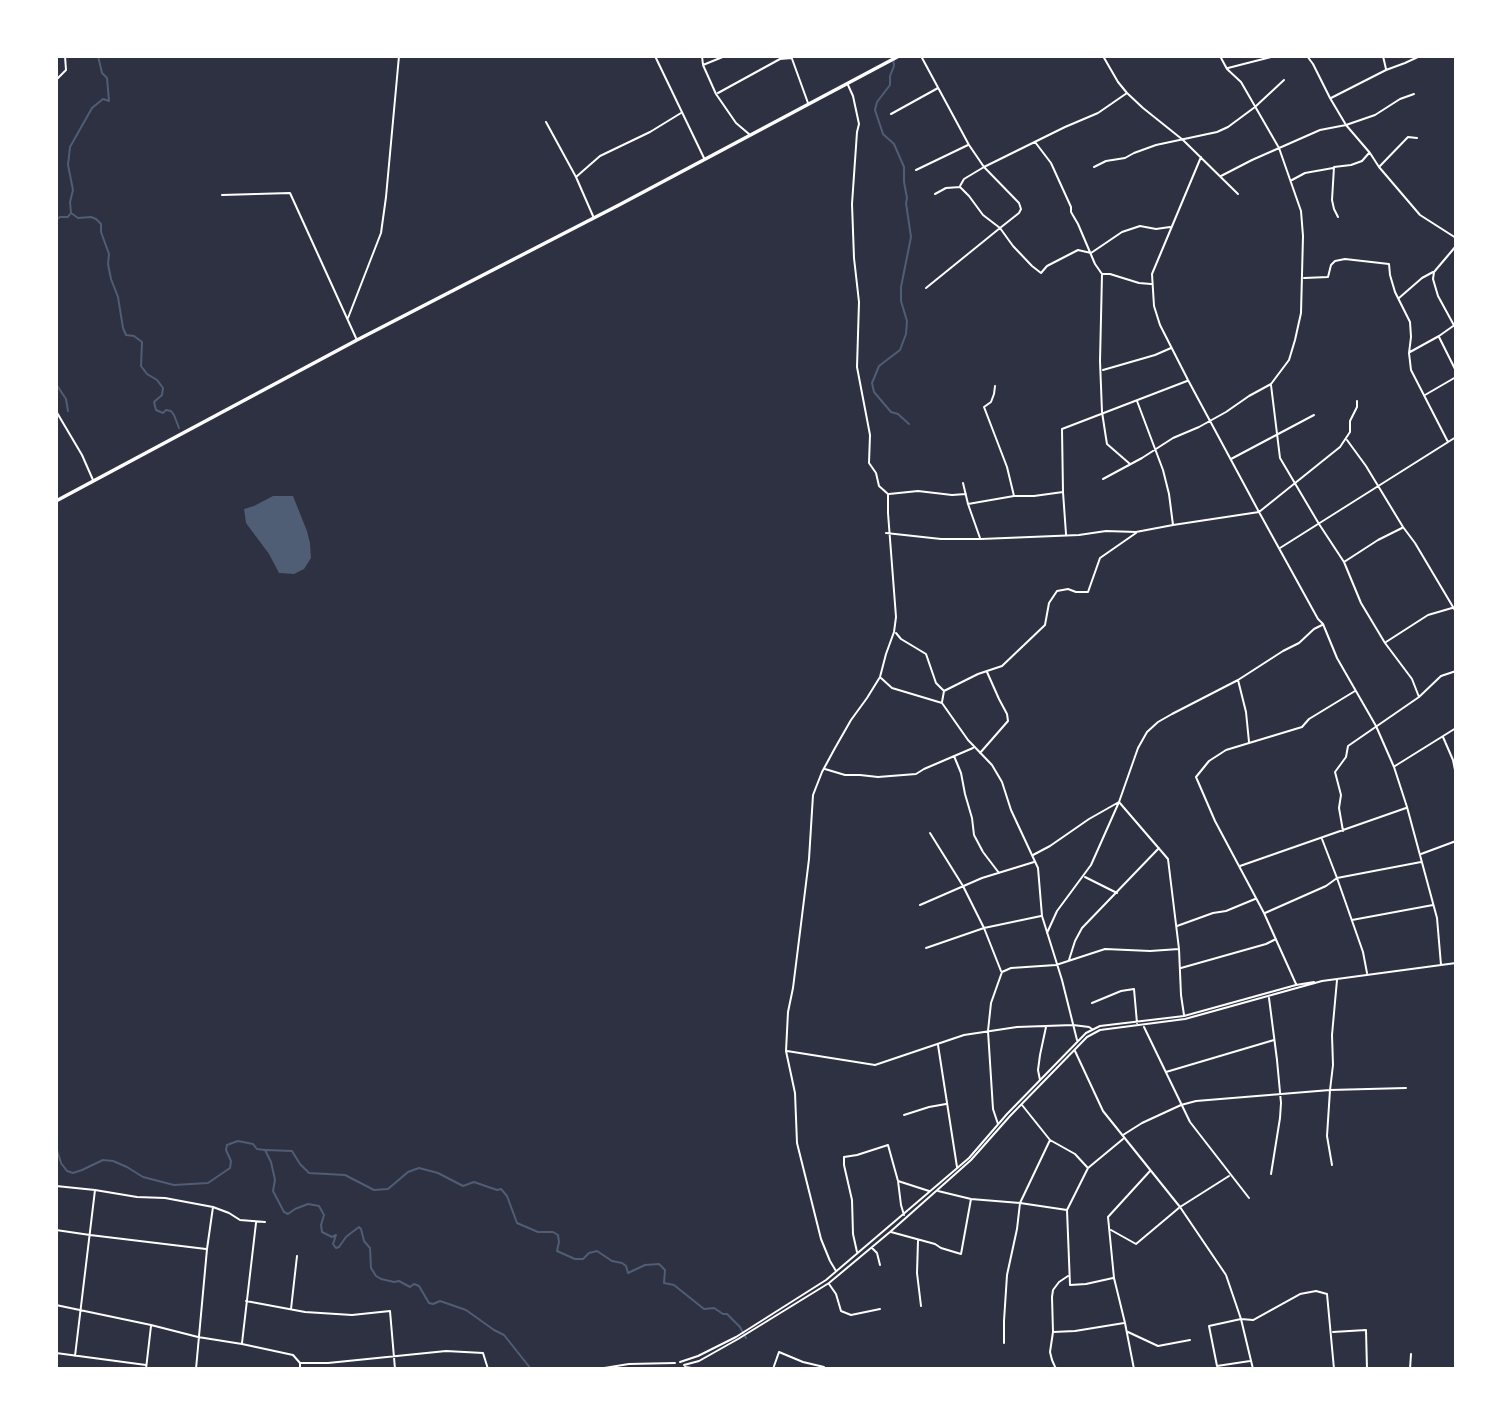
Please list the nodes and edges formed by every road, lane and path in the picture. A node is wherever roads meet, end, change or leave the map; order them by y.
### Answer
1 (65, 56) edge
2 (399, 56) edge
3 (655, 56) edge
4 (702, 56) edge
5 (724, 56) edge
6 (921, 56) edge
7 (1103, 56) edge
8 (1220, 56) edge
9 (1275, 56) edge
10 (1307, 56) edge
11 (1382, 56) edge
12 (1420, 56) edge
13 (792, 57) edge
14 (1262, 57) edge
15 (895, 58) edge
16 (702, 65) junction
17 (1227, 69) junction
18 (1386, 70) junction
19 (56, 80) edge
20 (1284, 80) dead end
21 (847, 84) junction
22 (939, 88) junction
23 (1127, 93) junction
24 (1414, 93) dead end
25 (716, 94) junction
26 (1330, 98) junction
27 (808, 103) junction
28 (1255, 107) junction
29 (681, 113) junction
30 (891, 114) dead end
31 (546, 122) dead end
32 (1346, 125) junction
33 (749, 135) junction
34 (1417, 138) dead end
35 (1183, 140) junction
36 (1035, 142) junction
37 (969, 145) junction
38 (1279, 148) junction
39 (1370, 153) junction
40 (1201, 157) junction
41 (705, 159) junction
42 (984, 167) junction
43 (1094, 167) dead end
44 (1334, 167) junction
45 (1379, 167) junction
46 (916, 170) dead end
47 (1221, 176) junction
48 (576, 177) junction
49 (1292, 180) junction
50 (960, 187) junction
51 (935, 194) dead end
52 (1238, 194) dead end
53 (222, 195) dead end
54 (594, 217) junction
55 (1338, 217) dead end
56 (1171, 227) junction
57 (1000, 229) junction
58 (1456, 237) edge
59 (1456, 246) edge
60 (1091, 253) junction
61 (1434, 272) junction
62 (1102, 274) junction
63 (1302, 278) junction
64 (1152, 285) junction
65 (926, 288) dead end
66 (1399, 298) junction
67 (348, 318) junction
68 (1455, 325) edge
69 (1456, 329) edge
70 (1438, 336) junction
71 (357, 340) junction
72 (1172, 348) junction
73 (1409, 353) junction
74 (1101, 370) junction
75 (1456, 371) edge
76 (1456, 377) edge
77 (1188, 380) junction
78 (1271, 384) junction
79 (995, 386) dead end
80 (1424, 396) junction
81 (1136, 400) junction
82 (1357, 401) dead end
83 (56, 411) edge
84 (1102, 412) junction
85 (1314, 415) dead end
86 (1210, 420) junction
87 (1278, 433) junction
88 (1456, 437) edge
89 (1346, 440) junction
90 (1448, 442) junction
91 (1155, 449) junction
92 (1230, 459) junction
93 (1130, 465) junction
94 (1103, 479) dead end
95 (93, 481) junction
96 (1295, 482) junction
97 (963, 483) dead end
98 (1378, 488) junction
99 (1063, 492) junction
100 (888, 494) junction
101 (966, 494) junction
102 (1014, 496) junction
103 (56, 501) edge
104 (968, 504) junction
105 (1258, 512) junction
106 (1319, 524) junction
107 (1173, 525) junction
108 (1403, 527) junction
109 (1136, 532) junction
110 (888, 533) junction
111 (1066, 535) junction
112 (981, 539) junction
113 (1279, 548) junction
114 (1344, 562) junction
115 (1453, 608) junction
116 (1456, 612) edge
117 (1323, 624) junction
118 (894, 632) junction
119 (1385, 643) junction
120 (987, 671) junction
121 (1456, 671) edge
122 (880, 677) junction
123 (1238, 680) junction
124 (944, 691) junction
125 (1355, 691) junction
126 (1419, 696) junction
127 (942, 703) junction
128 (1376, 726) junction
129 (1456, 727) edge
130 (1443, 736) junction
131 (1249, 743) junction
132 (974, 747) junction
133 (980, 752) junction
134 (954, 755) junction
135 (1394, 767) junction
136 (824, 769) junction
137 (1456, 775) edge
138 (1119, 802) junction
139 (1407, 807) junction
140 (1343, 831) junction
141 (929, 833) dead end
142 (1321, 838) junction
143 (1456, 841) edge
144 (1159, 848) junction
145 (1420, 854) junction
146 (1032, 855) junction
147 (1035, 862) junction
148 (1421, 862) junction
149 (1240, 866) junction
150 (999, 873) junction
151 (1084, 876) junction
152 (1337, 878) junction
153 (963, 886) junction
154 (1116, 893) junction
155 (1256, 898) junction
156 (920, 905) dead end
157 (1434, 905) junction
158 (1264, 913) junction
159 (1042, 916) junction
160 (1351, 920) junction
161 (1177, 926) junction
162 (984, 928) junction
163 (1047, 934) junction
164 (1276, 939) junction
165 (926, 948) dead end
166 (1179, 949) junction
167 (1069, 961) junction
168 (1456, 963) edge
169 (1056, 965) junction
170 (1441, 965) junction
171 (1180, 968) junction
172 (1002, 972) junction
173 (1367, 975) junction
174 (1338, 979) junction
175 (1322, 981) junction
176 (1296, 985) junction
177 (1269, 996) junction
178 (1092, 1003) dead end
179 (1184, 1016) junction
180 (1137, 1023) junction
181 (1073, 1025) junction
182 (1046, 1026) junction
183 (1144, 1026) junction
184 (1093, 1029) junction
185 (988, 1031) junction
186 (1077, 1040) junction
187 (1275, 1040) junction
188 (937, 1043) junction
189 (1079, 1044) junction
190 (1074, 1050) junction
191 (786, 1051) junction
192 (1166, 1072) junction
193 (1040, 1081) junction
194 (1406, 1088) dead end
195 (1330, 1090) junction
196 (1280, 1094) junction
197 (947, 1104) junction
198 (1022, 1105) junction
199 (1181, 1105) junction
200 (904, 1115) dead end
201 (998, 1125) junction
202 (1124, 1136) junction
203 (1050, 1140) junction
204 (1332, 1165) dead end
205 (958, 1168) junction
206 (1088, 1168) junction
207 (1150, 1170) junction
208 (1271, 1174) dead end
209 (1231, 1175) junction
210 (898, 1181) junction
211 (56, 1186) edge
212 (95, 1190) junction
213 (937, 1191) junction
214 (930, 1192) junction
215 (1249, 1198) dead end
216 (971, 1199) junction
217 (1020, 1203) junction
218 (213, 1207) junction
219 (1180, 1207) junction
220 (1067, 1210) junction
221 (904, 1215) junction
222 (256, 1222) junction
223 (265, 1222) dead end
224 (56, 1230) edge
225 (1110, 1230) junction
226 (890, 1232) junction
227 (90, 1235) junction
228 (918, 1240) junction
229 (871, 1247) junction
230 (207, 1249) junction
231 (858, 1253) junction
232 (297, 1256) dead end
233 (880, 1265) dead end
234 (836, 1271) junction
235 (1069, 1275) junction
236 (1114, 1278) junction
237 (829, 1283) junction
238 (246, 1301) junction
239 (56, 1305) edge
240 (922, 1306) dead end
241 (880, 1309) dead end
242 (81, 1310) junction
243 (291, 1310) junction
244 (1241, 1319) junction
245 (1125, 1323) junction
246 (151, 1325) junction
247 (1053, 1332) junction
248 (1127, 1332) junction
249 (1331, 1332) junction
250 (744, 1334) junction
251 (198, 1337) junction
252 (1190, 1340) dead end
253 (1004, 1343) dead end
254 (242, 1344) junction
255 (56, 1353) edge
256 (1411, 1354) dead end
257 (394, 1355) junction
258 (75, 1356) junction
259 (1251, 1361) junction
260 (680, 1362) junction
261 (300, 1363) junction
262 (675, 1363) junction
263 (146, 1365) junction
264 (684, 1367) edge
265 (824, 1367) dead end
266 (673, 1368) edge
267 (145, 1369) edge
268 (196, 1369) edge
269 (300, 1369) edge
270 (395, 1369) edge
271 (488, 1369) edge
272 (598, 1369) edge
273 (698, 1369) edge
274 (773, 1369) edge
275 (1056, 1369) edge
276 (1134, 1369) edge
277 (1253, 1369) edge
278 (1334, 1369) edge
279 (1367, 1369) edge
280 (1410, 1369) edge

1 - 19 street
2 - 67 street
3 - 29 street
4 - 16 street
5 - 16 street
6 - 22 street
7 - 23 street
8 - 17 street
9 - 14 street
10 - 26 street
11 - 18 street
12 - 18 street
13 - 25 street
13 - 27 street
14 - 17 street
15 - 21 highway
16 - 25 street
17 - 28 street
18 - 26 street
20 - 28 street
21 - 27 highway
21 - 100 street
22 - 30 street
22 - 37 street
23 - 35 street
23 - 36 street
24 - 32 street
25 - 33 street
26 - 32 street
27 - 33 highway
28 - 35 street
28 - 38 street
29 - 41 street
29 - 48 street
31 - 48 street
32 - 38 street
32 - 39 street
33 - 41 highway
34 - 45 street
35 - 40 street
35 - 43 street
36 - 42 street
36 - 60 street
37 - 42 street
37 - 46 street
38 - 47 street
38 - 49 street
39 - 44 street
39 - 45 street
40 - 47 street
40 - 56 street
41 - 54 highway
42 - 50 street
42 - 57 street
44 - 49 street
44 - 55 street
45 - 58 street
47 - 52 street
48 - 54 street
49 - 63 street
50 - 51 street
50 - 57 street
53 - 67 street
54 - 71 highway
56 - 60 street
56 - 64 street
57 - 60 street
57 - 65 street
59 - 61 street
60 - 62 street
61 - 66 street
61 - 68 street
62 - 64 street
62 - 74 street
63 - 66 street
63 - 78 street
64 - 72 street
66 - 73 street
67 - 71 street
68 - 69 street
68 - 70 street
70 - 73 street
70 - 75 street
71 - 95 highway
72 - 74 street
72 - 77 street
73 - 80 street
74 - 84 street
76 - 80 street
77 - 81 street
77 - 86 street
78 - 86 street
78 - 87 street
79 - 102 street
80 - 90 street
81 - 84 street
81 - 91 street
82 - 89 street
83 - 95 street
84 - 93 street
84 - 99 street
85 - 87 street
86 - 91 street
86 - 92 street
87 - 92 street
87 - 96 street
88 - 90 street
89 - 96 street
89 - 98 street
90 - 98 street
91 - 93 street
91 - 107 street
92 - 105 street
93 - 94 street
95 - 103 highway
96 - 105 street
96 - 106 street
97 - 101 street
98 - 106 street
98 - 108 street
99 - 102 street
99 - 111 street
100 - 101 street
100 - 110 street
101 - 104 street
102 - 104 street
104 - 112 street
105 - 107 street
105 - 113 street
106 - 113 street
106 - 114 street
107 - 109 street
108 - 114 street
108 - 115 street
109 - 111 street
109 - 120 street
110 - 112 street
110 - 118 street
111 - 112 street
113 - 117 street
114 - 119 street
115 - 116 street
115 - 119 street
117 - 123 street
117 - 125 street
118 - 122 street
118 - 124 street
119 - 126 street
120 - 124 street
120 - 133 street
121 - 126 street
122 - 127 street
122 - 136 street
123 - 131 street
123 - 138 street
124 - 127 street
125 - 128 street
125 - 131 street
126 - 128 street
127 - 132 street
128 - 135 street
128 - 140 street
129 - 130 street
130 - 135 street
130 - 137 street
131 - 149 street
132 - 133 street
132 - 134 street
133 - 146 street
134 - 136 street
134 - 150 street
135 - 139 street
136 - 191 street
138 - 144 street
138 - 146 street
138 - 151 street
139 - 140 street
139 - 145 street
140 - 142 street
141 - 153 street
142 - 149 street
142 - 152 street
143 - 145 street
144 - 154 street
144 - 161 street
145 - 148 street
146 - 147 street
147 - 150 street
147 - 159 street
148 - 152 street
148 - 157 street
149 - 155 street
150 - 153 street
151 - 154 street
151 - 163 street
152 - 158 street
152 - 160 street
153 - 156 street
153 - 162 street
154 - 167 street
155 - 158 street
155 - 161 street
157 - 160 street
157 - 170 street
158 - 164 street
159 - 162 street
159 - 163 street
160 - 173 street
161 - 166 street
162 - 165 street
162 - 172 street
163 - 169 street
164 - 171 street
164 - 176 street
166 - 167 street
166 - 171 street
167 - 169 street
168 - 170 street
169 - 172 street
169 - 181 street
170 - 173 street
171 - 179 street
172 - 185 street
173 - 174 street
174 - 175 street
174 - 195 street
175 - 176 street
175 - 177 street
176 - 179 street
177 - 183 street
177 - 187 street
178 - 180 street
179 - 180 street
180 - 184 street
181 - 182 street
181 - 184 street
181 - 186 street
182 - 185 street
182 - 193 street
183 - 189 street
183 - 192 street
184 - 186 street
185 - 188 street
185 - 201 street
186 - 189 street
186 - 193 street
187 - 192 street
187 - 196 street
188 - 191 street
188 - 197 street
189 - 190 street
190 - 198 street
190 - 202 street
191 - 234 street
192 - 199 street
193 - 201 street
194 - 195 street
195 - 196 street
195 - 204 street
196 - 199 street
196 - 208 street
197 - 200 street
197 - 205 street
198 - 203 street
198 - 213 street
199 - 202 street
199 - 209 street
201 - 205 street
202 - 206 street
202 - 207 street
203 - 206 street
203 - 217 street
205 - 214 street
206 - 220 street
207 - 219 street
207 - 225 street
209 - 215 street
209 - 219 street
210 - 214 street
210 - 221 street
210 - 231 street
211 - 212 street
212 - 218 street
212 - 227 street
213 - 216 street
213 - 226 street
214 - 221 street
216 - 217 street
216 - 228 street
217 - 220 street
217 - 253 street
218 - 222 street
218 - 230 street
219 - 225 street
219 - 244 street
220 - 235 street
221 - 231 street
222 - 223 street
222 - 238 street
224 - 227 street
225 - 236 street
226 - 228 street
226 - 229 street
227 - 230 street
227 - 242 street
228 - 240 street
229 - 233 street
229 - 237 street
230 - 251 street
231 - 234 street
232 - 243 street
234 - 250 street
235 - 236 street
235 - 247 street
236 - 245 street
237 - 241 street
237 - 250 street
238 - 243 street
238 - 254 street
239 - 242 street
242 - 246 street
242 - 258 street
243 - 257 street
244 - 249 street
244 - 259 street
244 - 259 street
245 - 247 street
245 - 248 street
246 - 251 street
246 - 263 street
247 - 275 street
248 - 252 street
248 - 276 street
249 - 278 street
249 - 279 street
250 - 260 street
250 - 264 street
251 - 254 street
251 - 268 street
254 - 261 street
255 - 258 street
256 - 280 street
257 - 261 street
257 - 270 street
257 - 271 street
258 - 263 street
259 - 277 street
260 - 262 street
260 - 264 street
261 - 269 street
262 - 266 street
262 - 272 street
263 - 267 street
264 - 273 street
265 - 274 street

